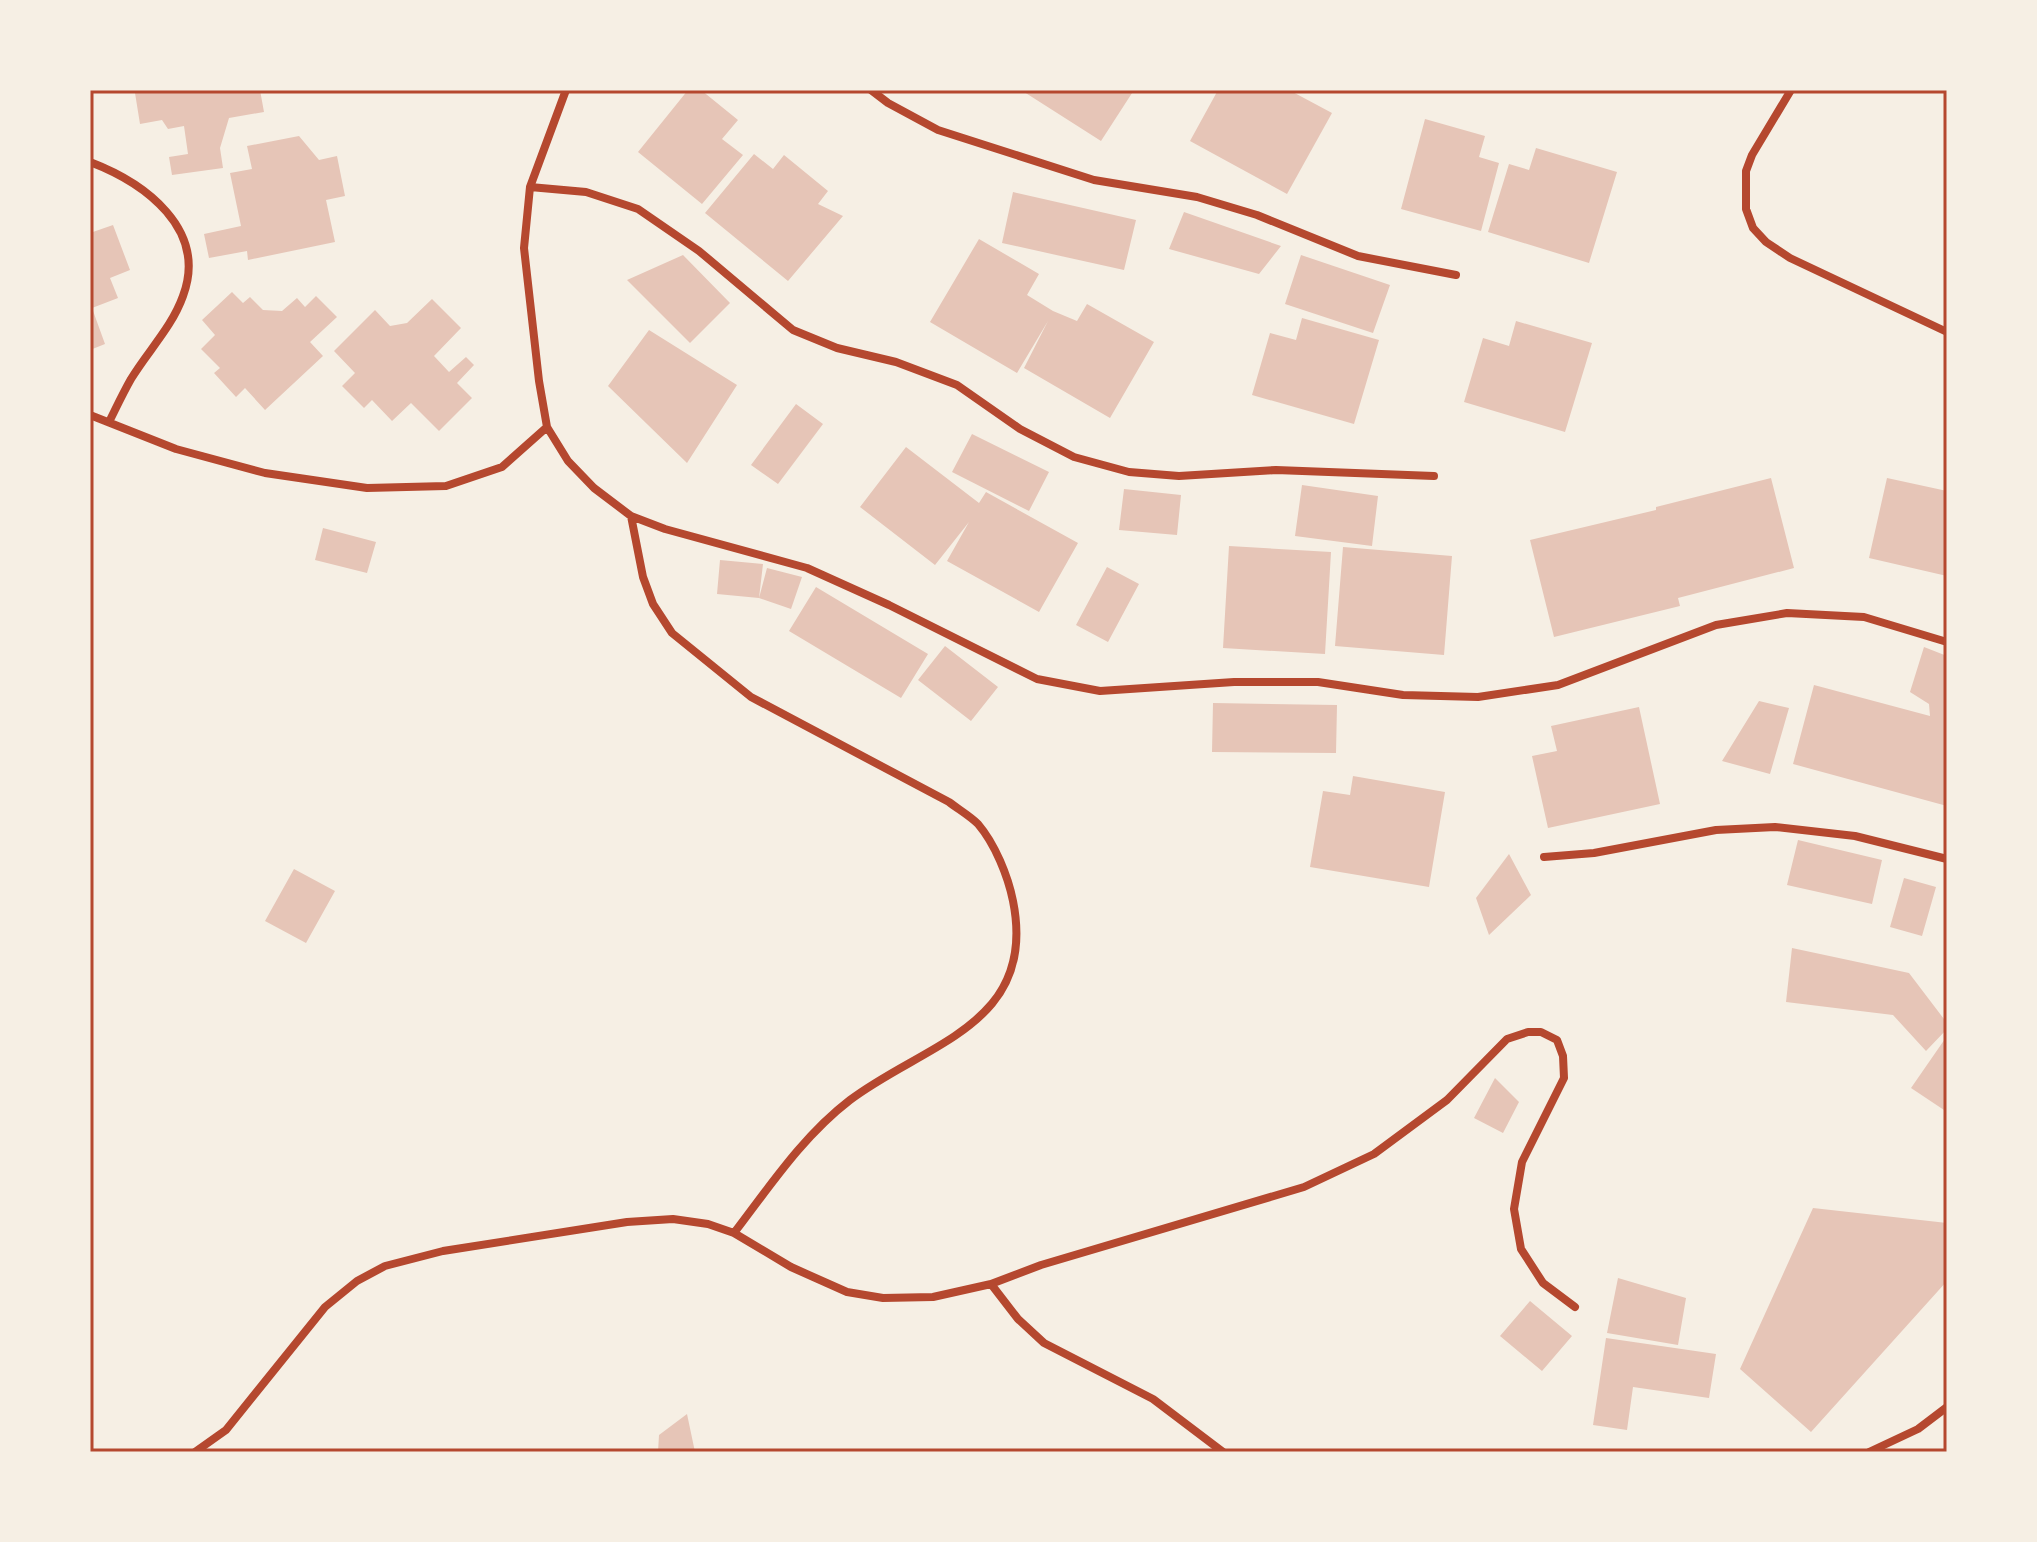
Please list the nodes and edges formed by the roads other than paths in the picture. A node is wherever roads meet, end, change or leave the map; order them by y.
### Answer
1 (566, 90) edge
2 (871, 90) edge
3 (1785, 90) edge
4 (1791, 90) edge
5 (1783, 103) junction
6 (90, 162) edge
7 (530, 187) junction
8 (1456, 275) dead end
9 (1947, 332) edge
10 (90, 415) edge
11 (109, 422) junction
12 (547, 427) junction
13 (1434, 476) dead end
14 (631, 516) junction
15 (1947, 642) edge
16 (1544, 857) dead end
17 (1947, 859) edge
18 (734, 1233) junction
19 (991, 1284) junction
20 (1575, 1307) dead end
21 (1947, 1407) edge
22 (195, 1452) edge
23 (1223, 1452) edge
24 (1869, 1452) edge

1 - 7 street
2 - 8 street
3 - 5 street
4 - 5 street
5 - 9 street
6 - 11 street
7 - 12 street
7 - 13 street
10 - 11 street
11 - 12 street
12 - 14 street
14 - 15 street
14 - 18 street
16 - 17 street
18 - 19 street
18 - 22 street
19 - 20 street
19 - 23 street
21 - 24 street

